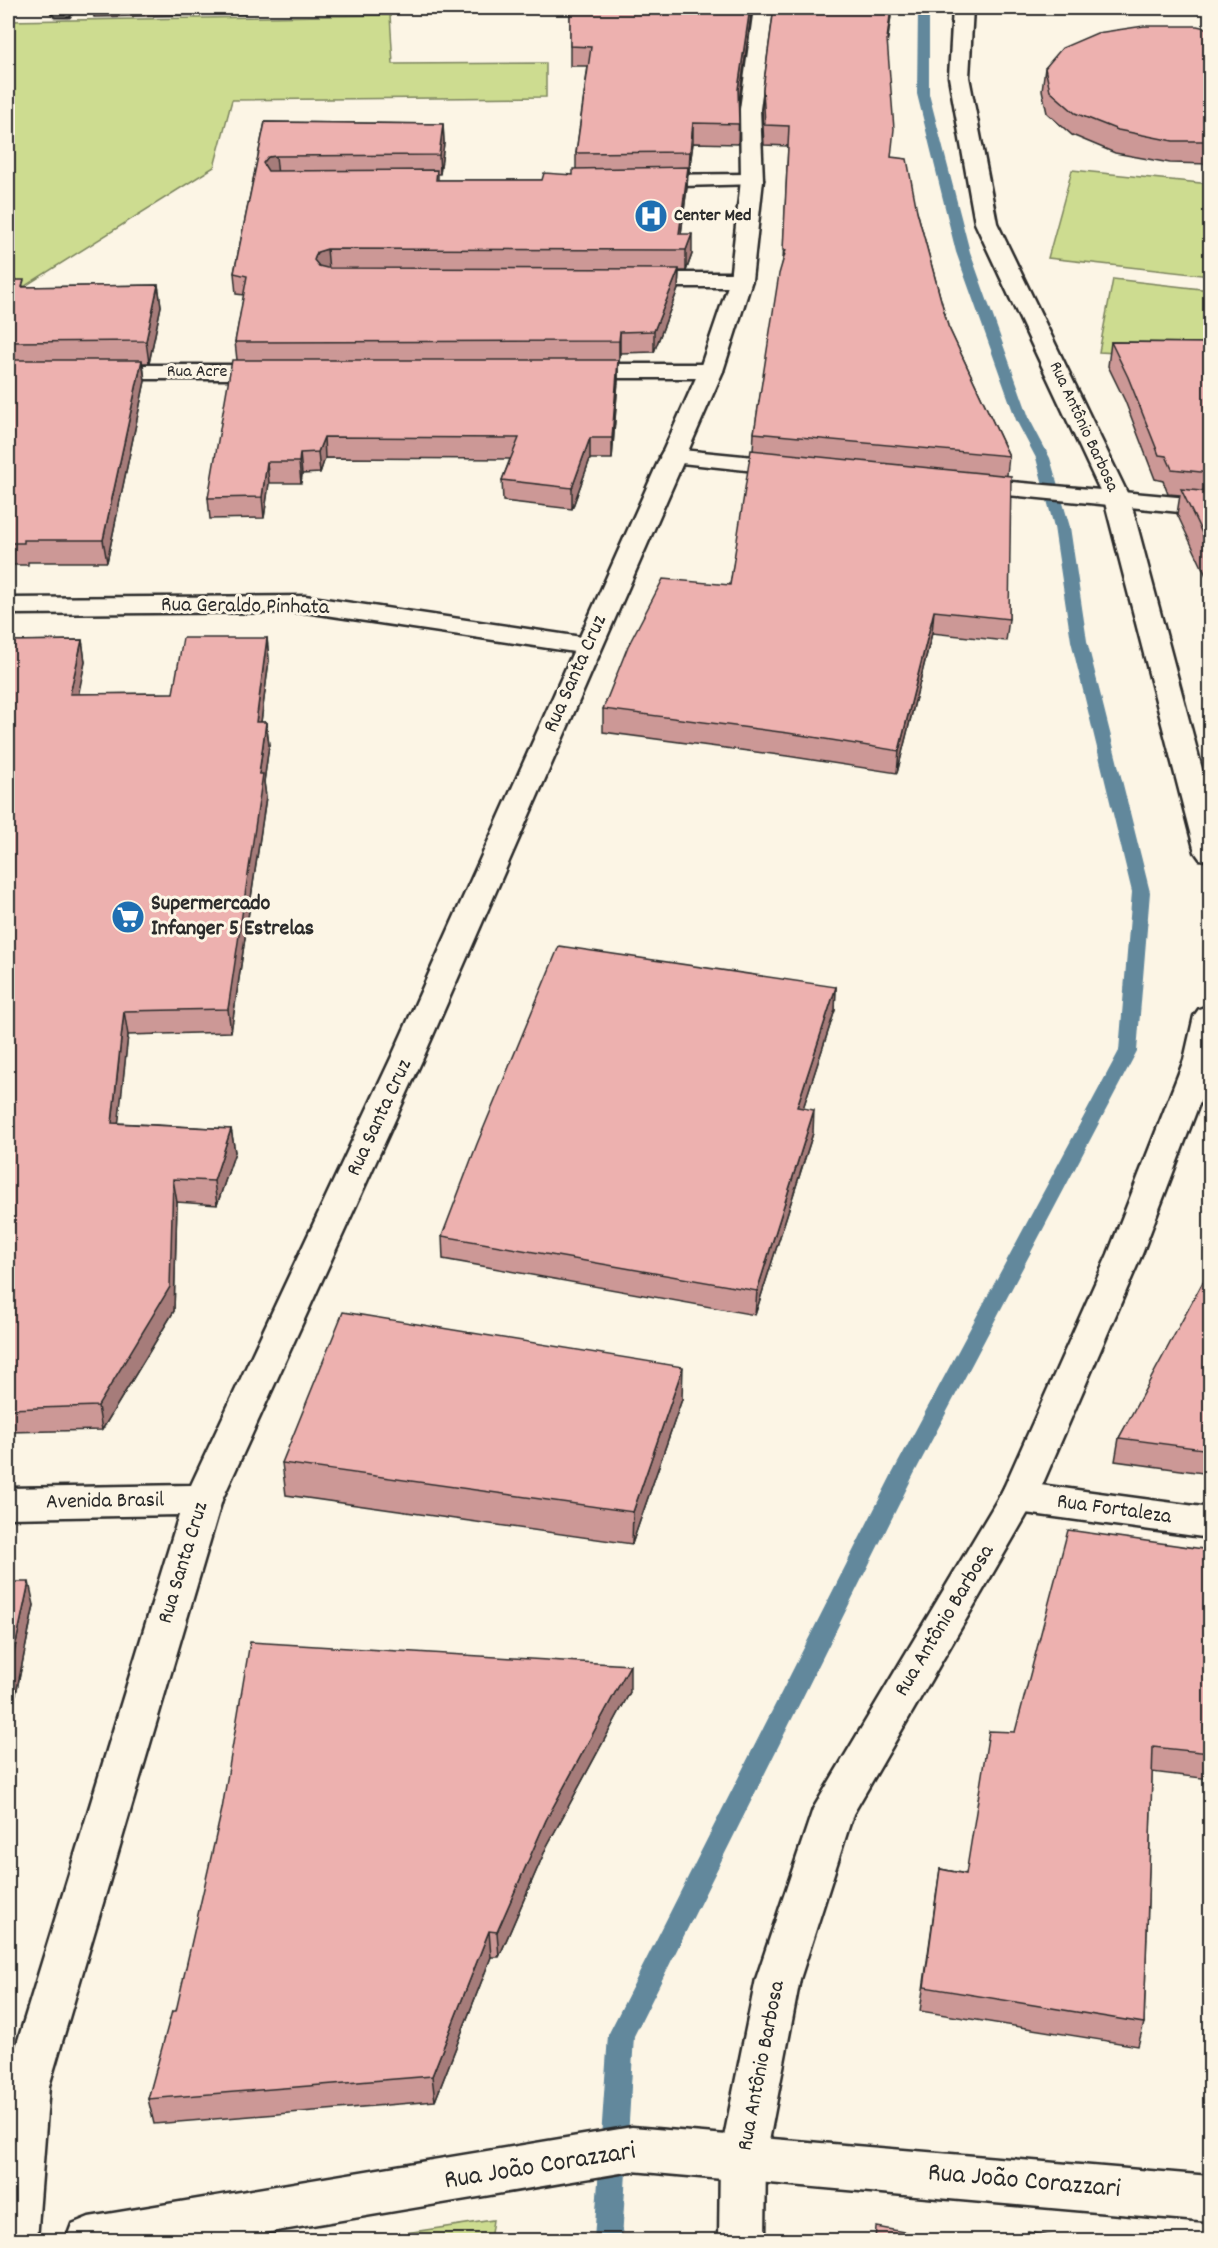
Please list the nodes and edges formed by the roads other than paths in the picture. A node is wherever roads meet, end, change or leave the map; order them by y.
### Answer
1 (764, 8) edge
2 (963, 8) edge
3 (752, 180) junction
4 (622, 181) edge
5 (612, 280) edge
6 (741, 280) junction
7 (545, 371) edge
8 (711, 371) junction
9 (8, 372) edge
10 (297, 372) edge
11 (672, 456) junction
12 (813, 470) edge
13 (942, 482) edge
14 (1117, 499) junction
15 (1210, 508) edge
16 (8, 606) edge
17 (588, 646) junction
18 (1210, 852) edge
19 (1210, 1016) edge
20 (1018, 1497) junction
21 (202, 1500) junction
22 (8, 1503) edge
23 (1210, 1523) edge
24 (743, 2157) junction
25 (1210, 2199) edge
26 (14, 2241) edge
27 (89, 2241) edge
28 (742, 2241) edge

1 - 3 street, Rua Santa Cruz
2 - 14 street, Rua Antônio Barbosa
3 - 4 street
3 - 6 street, Rua Santa Cruz
5 - 6 street
6 - 8 street, Rua Santa Cruz
7 - 8 street
8 - 11 street, Rua Santa Cruz
9 - 10 street, Rua Acre
11 - 12 street
11 - 17 street, Rua Santa Cruz
13 - 14 street
14 - 15 street
14 - 18 street, Rua Antônio Barbosa
16 - 17 street, Rua Geraldo Pinhata
17 - 21 street, Rua Santa Cruz
19 - 20 street, Rua Antônio Barbosa
20 - 23 street, Rua Fortaleza
20 - 24 street, Rua Antônio Barbosa
21 - 22 street, Avenida Brasil
21 - 26 street, Rua Santa Cruz
24 - 25 street, Rua João Corazzari
24 - 27 street, Rua João Corazzari
24 - 28 street, Rua Antônio Barbosa

